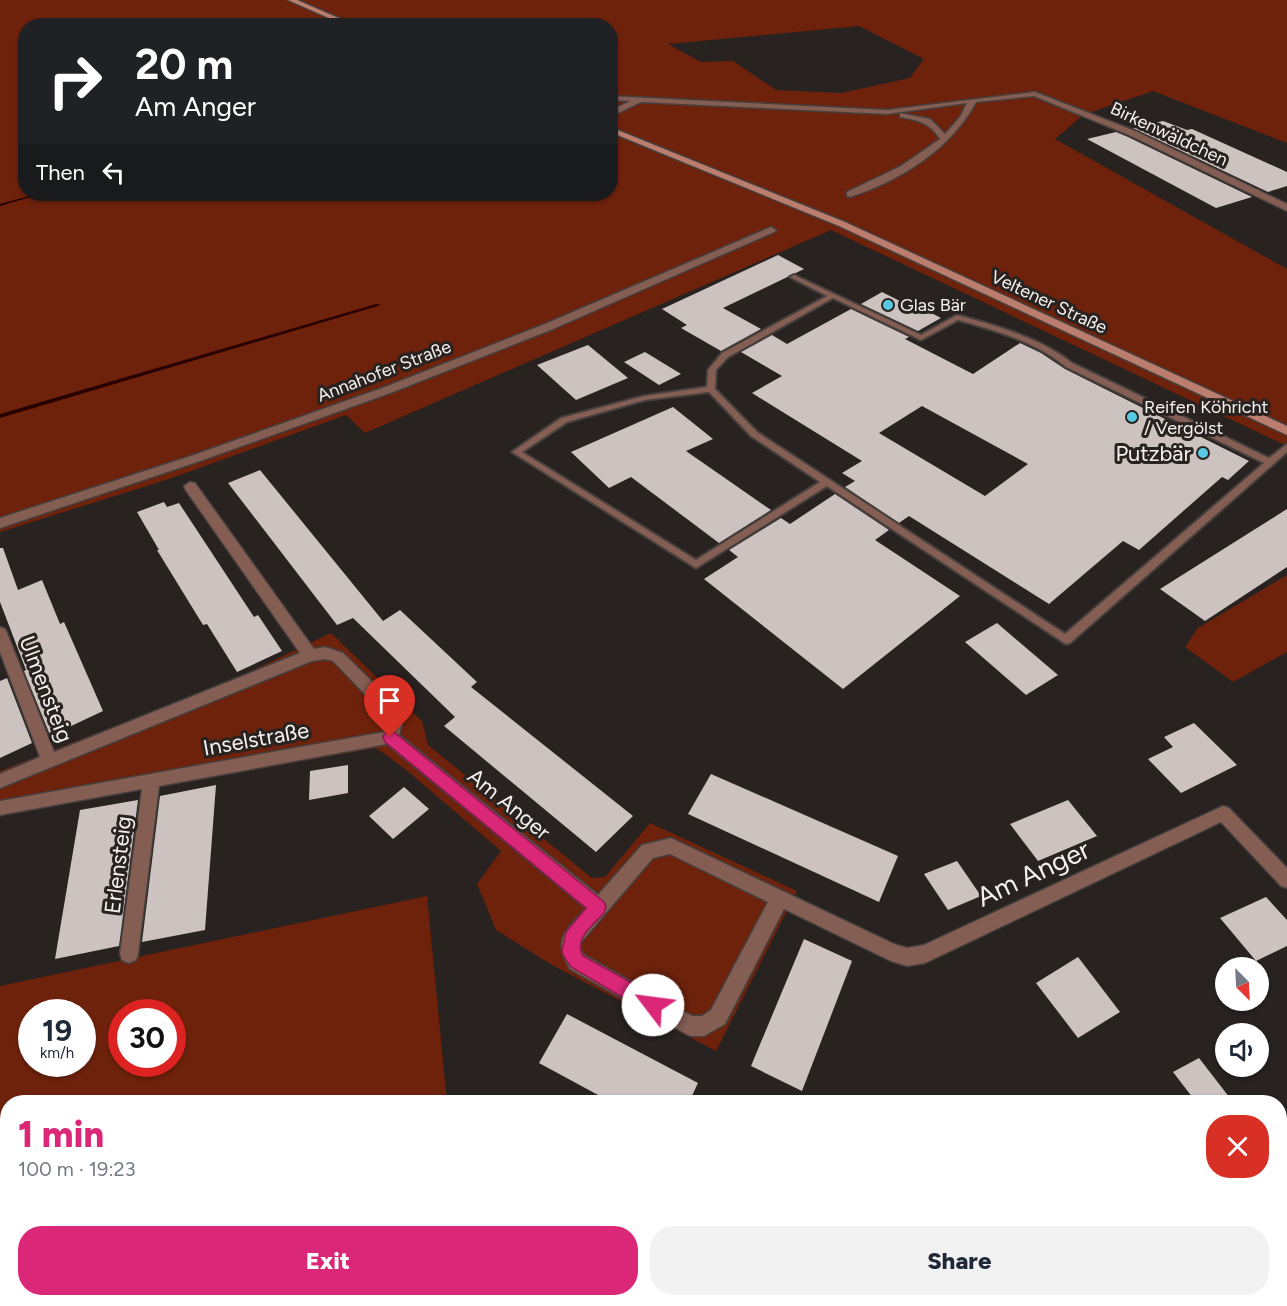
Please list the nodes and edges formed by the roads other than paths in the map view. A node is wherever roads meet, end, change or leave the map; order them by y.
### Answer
1 (291, 0) edge
2 (335, 18) edge
3 (618, 98) edge
4 (646, 100) junction
5 (973, 100) junction
6 (618, 110) edge
7 (887, 112) junction
8 (618, 132) edge
9 (944, 139) junction
10 (850, 194) dead end
11 (1287, 208) edge
12 (771, 230) dead end
13 (794, 277) dead end
14 (832, 296) junction
15 (711, 389) junction
16 (1287, 431) edge
17 (1287, 447) edge
18 (1270, 462) junction
19 (825, 483) junction
20 (190, 486) dead end
21 (0, 523) edge
22 (0, 633) edge
23 (310, 655) junction
24 (390, 737) junction
25 (50, 761) junction
26 (0, 781) edge
27 (151, 781) junction
28 (0, 808) edge
29 (1287, 880) edge
30 (780, 898) junction
31 (598, 907) junction
32 (129, 954) dead end

1 - 2 main road
3 - 4 street
4 - 6 street
4 - 7 street
5 - 7 street
5 - 9 street
5 - 11 street, Birkenwäldchen
7 - 9 street
8 - 16 main road, Veltener Straße
9 - 10 street
12 - 21 street, Annahofer Straße
13 - 14 lane
14 - 15 lane
14 - 18 lane
15 - 19 lane
15 - 19 lane
17 - 18 lane
18 - 19 lane
20 - 23 street
22 - 25 street, Ulmensteig
23 - 24 street, Inselstraße
23 - 25 street, Inselstraße
24 - 27 street, Inselstraße
24 - 31 street, Am Anger
25 - 26 street, Inselstraße
27 - 28 street, Inselstraße
27 - 32 street, Erlensteig
29 - 30 street, Am Anger
30 - 31 street, Am Anger
30 - 31 street, Am Anger

